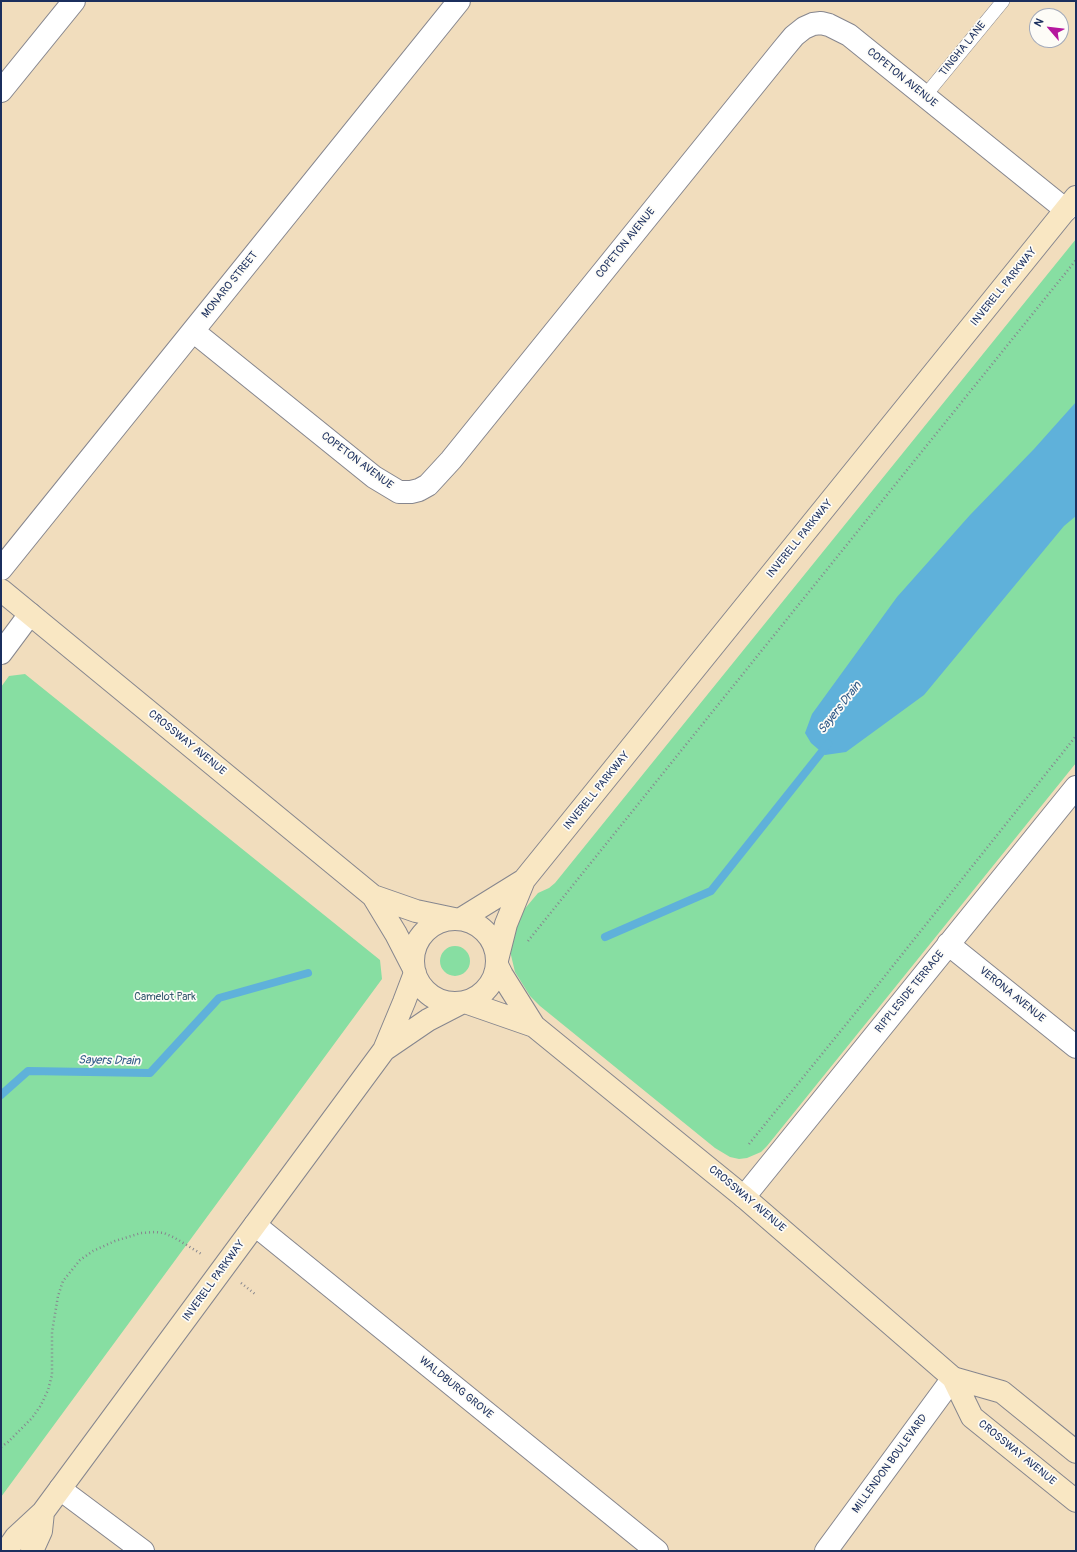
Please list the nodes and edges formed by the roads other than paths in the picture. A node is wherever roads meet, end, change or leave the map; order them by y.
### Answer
1 (74, 1) edge
2 (460, 1) edge
3 (1003, 1) edge
4 (1, 91) edge
5 (924, 97) junction
6 (1071, 204) edge
7 (193, 331) junction
8 (1, 569) edge
9 (1, 590) edge
10 (30, 614) junction
11 (1, 653) edge
12 (1076, 787) edge
13 (524, 880) junction
14 (373, 896) junction
15 (458, 919) junction
16 (948, 944) junction
17 (497, 963) junction
18 (414, 970) junction
19 (463, 1002) junction
20 (534, 1026) junction
21 (1076, 1046) edge
22 (384, 1050) junction
23 (744, 1197) junction
24 (255, 1225) junction
25 (953, 1378) junction
26 (1076, 1452) edge
27 (60, 1489) junction
28 (1076, 1501) edge
29 (44, 1512) junction
30 (5, 1551) edge
31 (32, 1551) edge
32 (143, 1551) edge
33 (657, 1551) edge
34 (826, 1551) edge

1 - 4 street
2 - 7 street, MONARO STREET
3 - 5 lane, TINGHA LANE
5 - 6 street, COPETON AVENUE
5 - 7 street, COPETON AVENUE
6 - 13 street, INVERELL PARKWAY
7 - 8 street, MONARO STREET
9 - 10 street, CROSSWAY AVENUE
10 - 11 street
10 - 14 street, CROSSWAY AVENUE
12 - 16 street, RIPPLESIDE TERRACE
13 - 15 street, INVERELL PARKWAY
13 - 17 street, INVERELL PARKWAY
14 - 15 street, CROSSWAY AVENUE
14 - 18 street, CROSSWAY AVENUE
15 - 17 street
15 - 18 street
16 - 21 street, VERONA AVENUE
16 - 23 street, RIPPLESIDE TERRACE
17 - 19 street
17 - 20 street, CROSSWAY AVENUE
18 - 19 street
18 - 22 street, INVERELL PARKWAY
19 - 20 street, CROSSWAY AVENUE
19 - 22 street, INVERELL PARKWAY
20 - 23 street, CROSSWAY AVENUE
22 - 24 street, INVERELL PARKWAY
23 - 25 street, CROSSWAY AVENUE
24 - 27 street, INVERELL PARKWAY
24 - 33 street, WALDBURG GROVE
25 - 26 street, CROSSWAY AVENUE
25 - 28 street, CROSSWAY AVENUE
25 - 34 street, MILLENDON BOULEVARD
27 - 29 street, INVERELL PARKWAY
27 - 32 street
29 - 30 street, INVERELL PARKWAY
29 - 31 street, INVERELL PARKWAY

